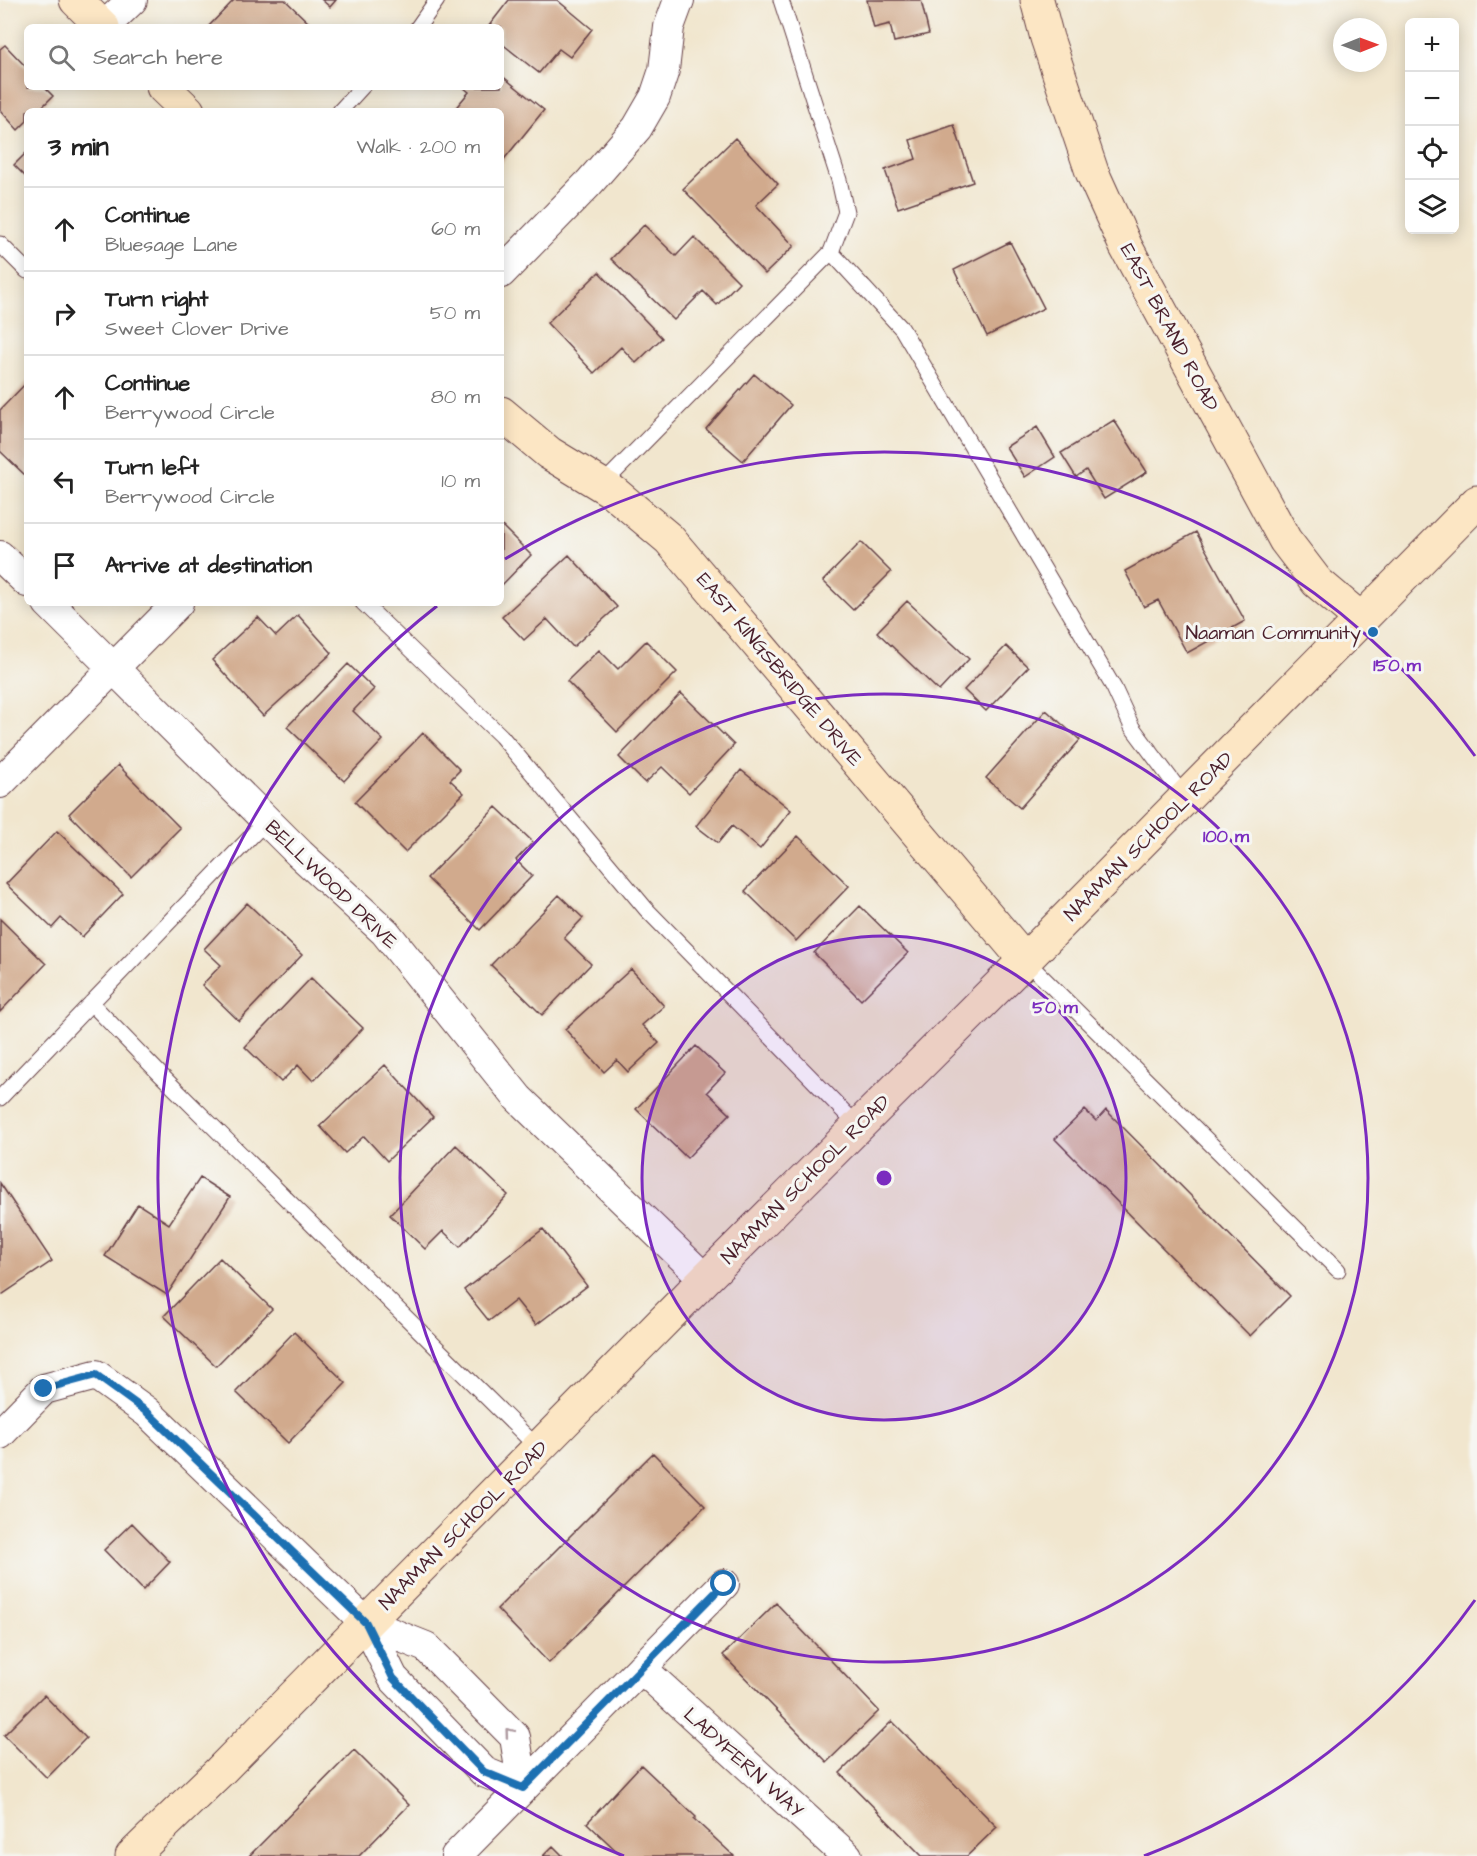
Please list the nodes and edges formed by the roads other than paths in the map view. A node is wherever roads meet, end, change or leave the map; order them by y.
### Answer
1 (76, 0) edge
2 (132, 0) edge
3 (436, 0) edge
4 (679, 0) edge
5 (781, 0) edge
6 (1037, 0) edge
7 (100, 24) edge
8 (106, 24) edge
9 (420, 24) edge
10 (166, 90) edge
11 (359, 90) edge
12 (185, 108) edge
13 (343, 108) edge
14 (0, 244) edge
15 (831, 252) junction
16 (24, 268) edge
17 (504, 270) edge
18 (504, 416) edge
19 (602, 485) junction
20 (1477, 502) edge
21 (0, 556) edge
22 (24, 579) edge
23 (51, 606) edge
24 (175, 606) edge
25 (366, 606) edge
26 (1362, 620) junction
27 (114, 668) junction
28 (0, 783) edge
29 (1185, 798) junction
30 (266, 821) junction
31 (1025, 960) junction
32 (91, 1003) junction
33 (0, 1098) edge
34 (858, 1126) junction
35 (1338, 1269) dead end
36 (705, 1279) junction
37 (0, 1434) edge
38 (538, 1448) junction
39 (724, 1584) dead end
40 (366, 1623) junction
41 (641, 1668) junction
42 (523, 1788) junction
43 (132, 1856) edge
44 (456, 1856) edge
45 (847, 1856) edge

1 - 7 main road
2 - 8 street
3 - 9 lane
4 - 17 street
5 - 15 lane
6 - 26 main road, EAST BRAND ROAD
10 - 12 main road
11 - 13 lane
14 - 16 lane
15 - 19 lane
15 - 29 lane
18 - 19 main road, EAST KINGSBRIDGE DRIVE
19 - 31 main road, EAST KINGSBRIDGE DRIVE
20 - 26 main road, NAAMAN SCHOOL ROAD
21 - 22 street
23 - 27 street, BELLWOOD DRIVE
24 - 27 street
25 - 34 lane
26 - 29 main road, NAAMAN SCHOOL ROAD
27 - 28 street
27 - 30 street, BELLWOOD DRIVE
29 - 31 main road, NAAMAN SCHOOL ROAD
30 - 32 lane
30 - 36 street, BELLWOOD DRIVE
31 - 34 main road, NAAMAN SCHOOL ROAD
31 - 35 lane
32 - 33 lane
32 - 38 lane
34 - 36 main road, NAAMAN SCHOOL ROAD
36 - 38 main road, NAAMAN SCHOOL ROAD
37 - 40 street
38 - 40 main road, NAAMAN SCHOOL ROAD
39 - 41 street
40 - 42 street
42 -> 40 street
40 - 43 main road, NAAMAN SCHOOL ROAD
41 - 42 street
41 - 45 street, LADYFERN WAY
42 - 44 street

